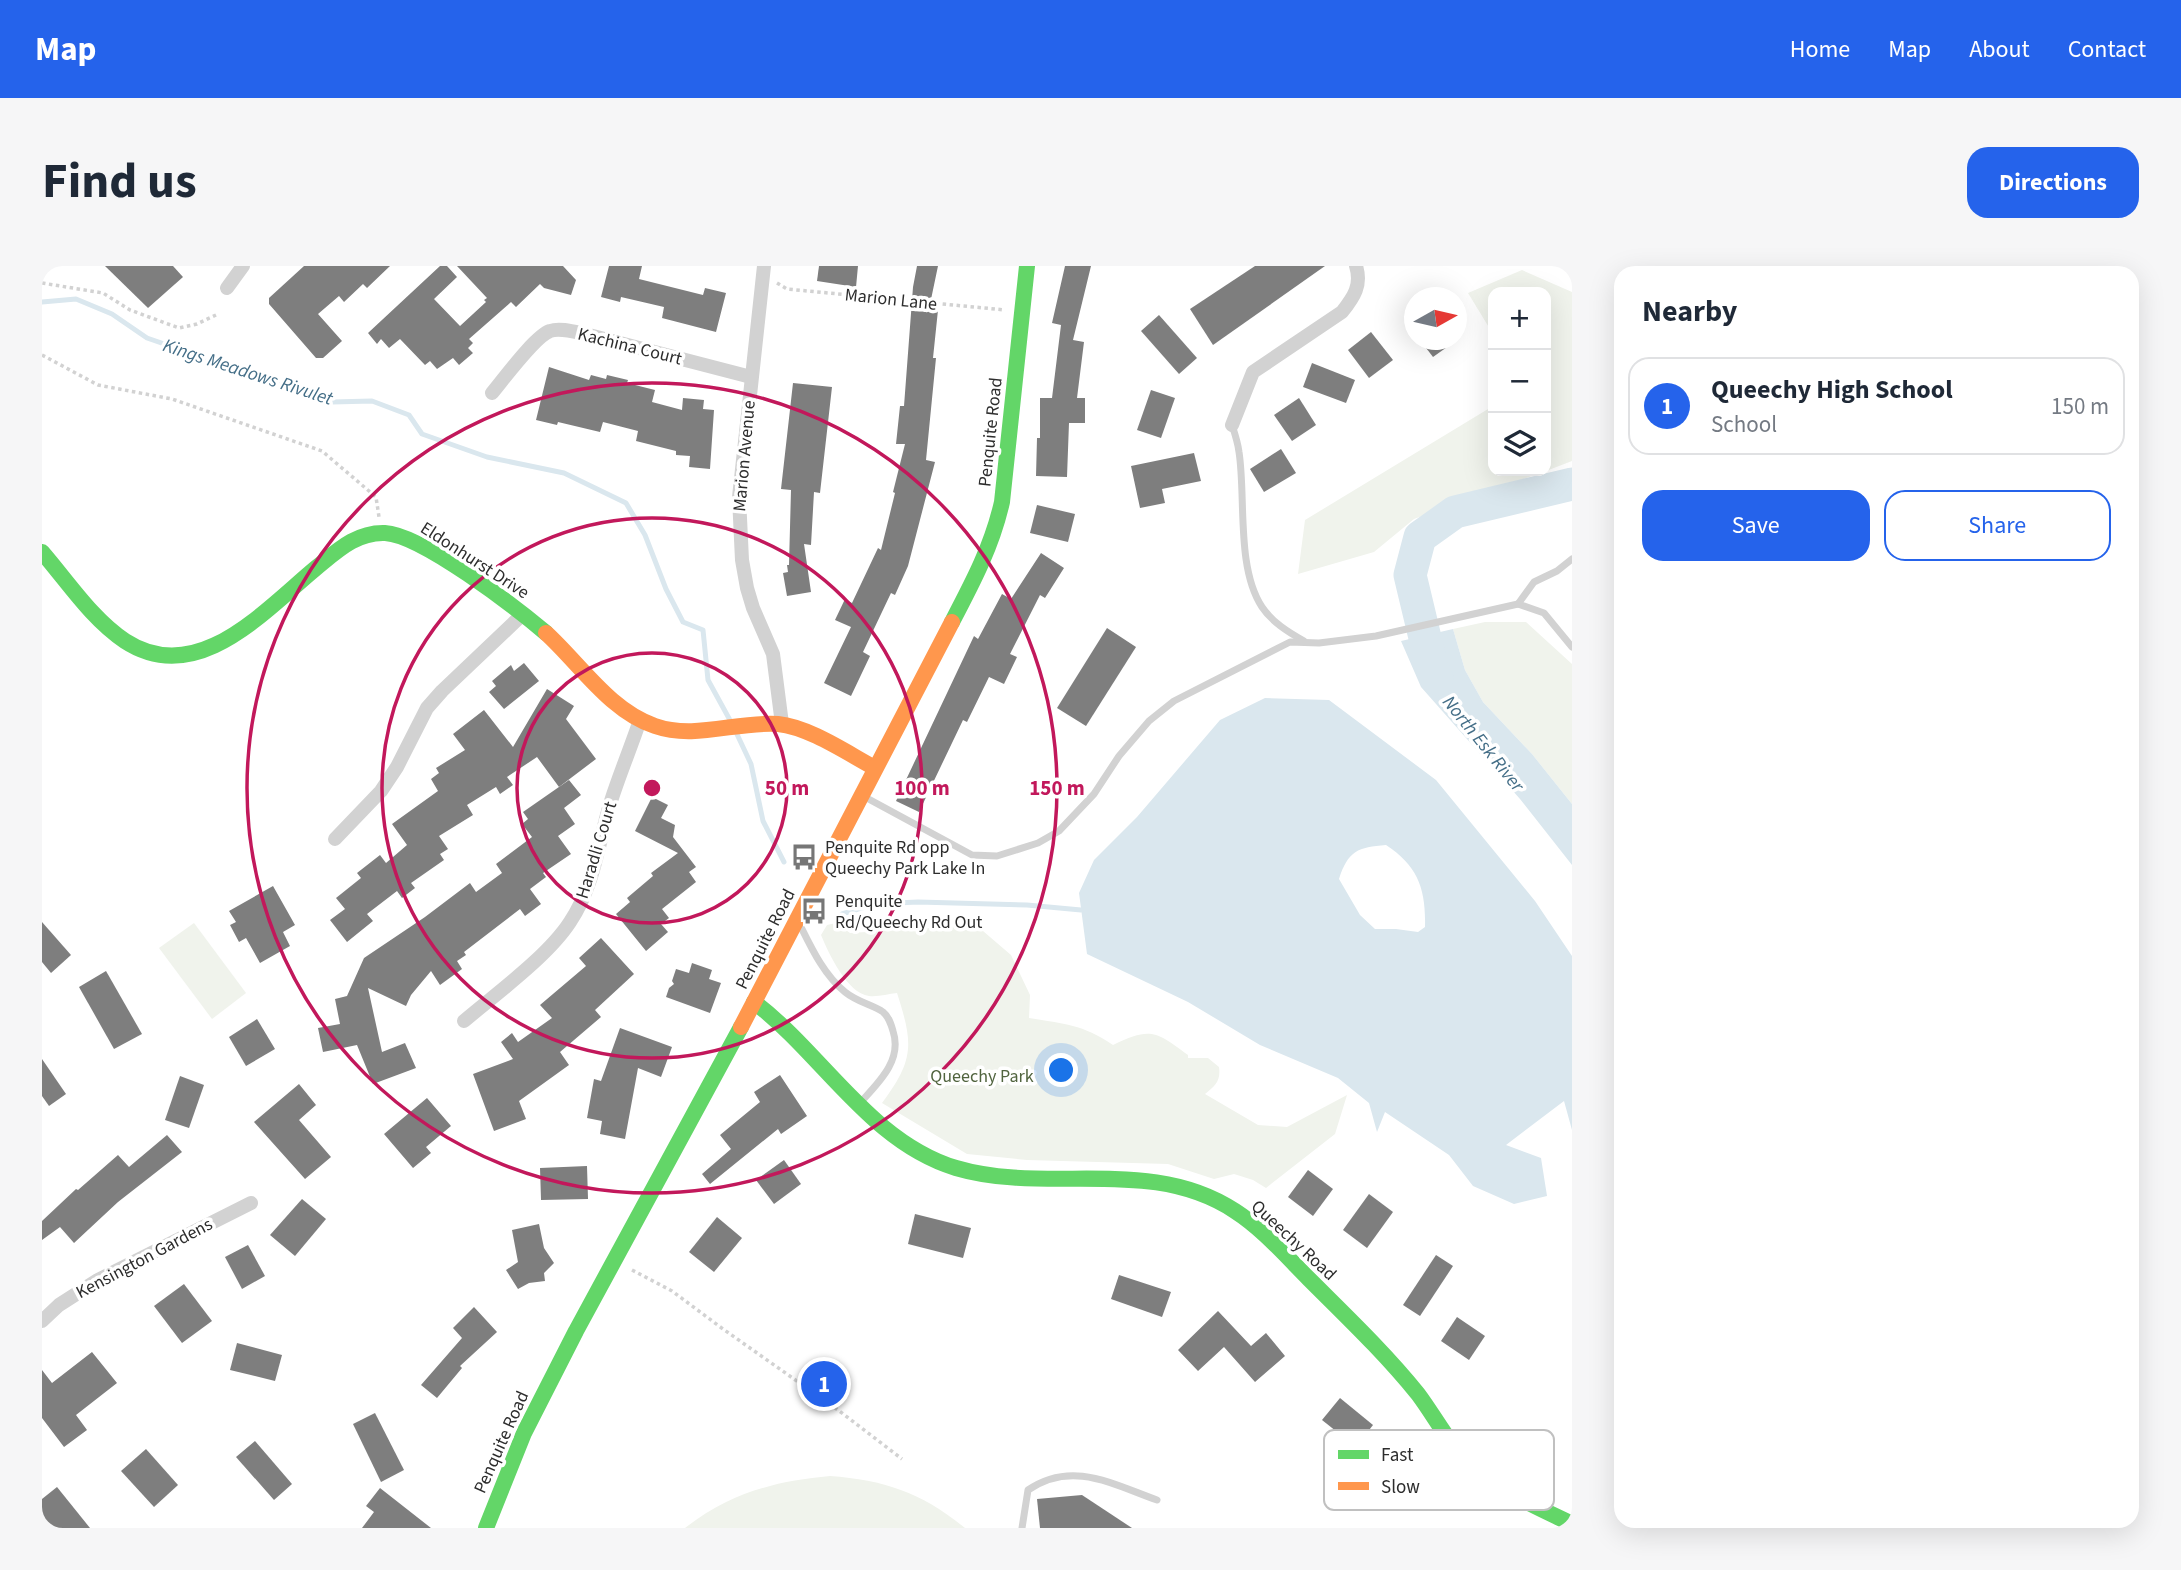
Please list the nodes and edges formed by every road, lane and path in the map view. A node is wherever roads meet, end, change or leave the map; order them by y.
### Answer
1 (243, 266) edge
2 (1027, 266) edge
3 (1356, 266) edge
4 (764, 270) edge
5 (42, 283) edge
6 (227, 288) dead end
7 (1022, 312) junction
8 (216, 314) dead end
9 (42, 355) edge
10 (751, 377) junction
11 (492, 393) dead end
12 (1232, 425) joint
13 (382, 533) junction
14 (42, 552) edge
15 (1572, 559) edge
16 (1518, 604) junction
17 (523, 614) junction
18 (1304, 641) junction
19 (1572, 647) edge
20 (640, 720) junction
21 (782, 724) junction
22 (875, 768) junction
23 (861, 795) junction
24 (335, 839) dead end
25 (796, 918) junction
26 (754, 1002) junction
27 (464, 1021) dead end
28 (858, 1106) junction
29 (251, 1203) dead end
30 (614, 1261) junction
31 (42, 1321) edge
32 (1444, 1430) edge
33 (902, 1459) dead end
34 (1157, 1500) dead end
35 (1544, 1510) edge
36 (1572, 1524) edge
37 (486, 1528) edge
38 (1021, 1528) edge

1 - 6 street
2 - 7 street, Penquite Road
3 - 12 street
4 - 7 path, Marion Lane
4 - 10 street, Marion Avenue
5 - 8 path
7 - 22 street, Penquite Road
9 - 13 path
10 - 11 street, Kachina Court
10 - 21 street, Marion Avenue
12 - 18 lane
13 - 14 street
13 - 17 street, Eldonhurst Drive
15 - 16 lane
16 - 18 lane
16 - 19 lane
17 - 20 street, Eldonhurst Drive
17 - 24 street
18 - 23 lane
20 - 21 street, Eldonhurst Drive
20 - 27 street, Haradli Court
21 - 22 street, Eldonhurst Drive
22 - 23 street, Penquite Road
23 - 25 street, Penquite Road
25 - 26 street, Penquite Road
25 - 28 lane
26 - 28 street, Queechy Road
26 - 30 street, Penquite Road
28 - 32 street, Queechy Road
29 - 31 street, Kensington Gardens
30 - 33 path
30 - 37 street, Penquite Road
34 - 38 lane
35 - 36 street, Queechy Road

